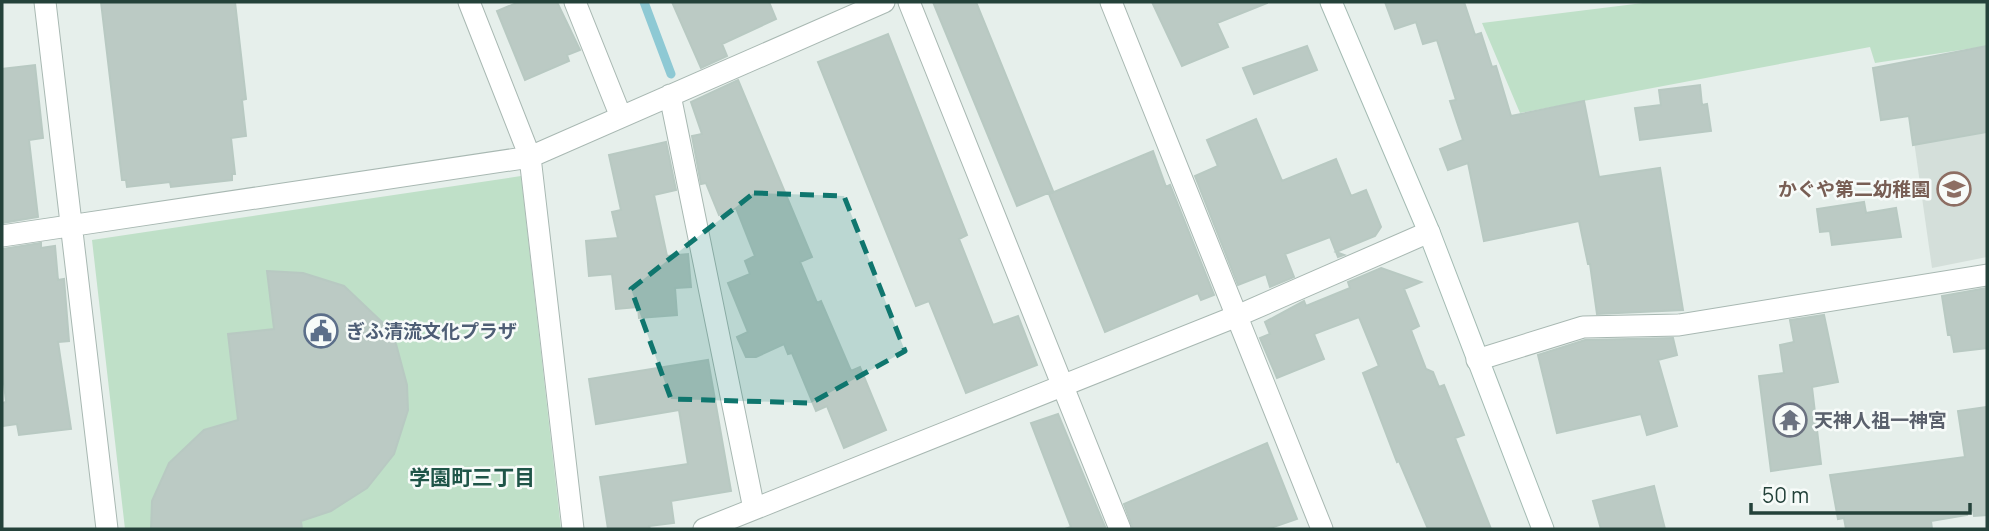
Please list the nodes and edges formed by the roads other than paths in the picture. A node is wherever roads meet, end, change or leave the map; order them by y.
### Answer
1 (45, 2) edge
2 (469, 2) edge
3 (575, 2) edge
4 (884, 2) edge
5 (909, 2) edge
6 (1111, 2) edge
7 (1331, 2) edge
8 (670, 95) junction
9 (621, 117) junction
10 (530, 157) junction
11 (71, 227) junction
12 (1429, 232) junction
13 (2, 236) edge
14 (1987, 275) edge
15 (1237, 316) junction
16 (1477, 360) junction
17 (1064, 385) junction
18 (754, 509) junction
19 (107, 529) edge
20 (573, 529) edge
21 (704, 529) edge
22 (1120, 529) edge
23 (1322, 529) edge
24 (1543, 529) edge

1 - 11 street
2 - 10 street
3 - 9 street
4 - 8 street
5 - 17 street
6 - 15 street
7 - 12 street
8 - 9 street
8 - 18 street
9 - 10 street
10 - 11 street
10 - 20 street
11 - 13 street
11 - 19 street
12 - 15 street
12 - 16 street
14 - 16 street
15 - 17 street
15 - 23 street
16 - 24 street
17 - 18 street
17 - 22 street
18 - 21 street

